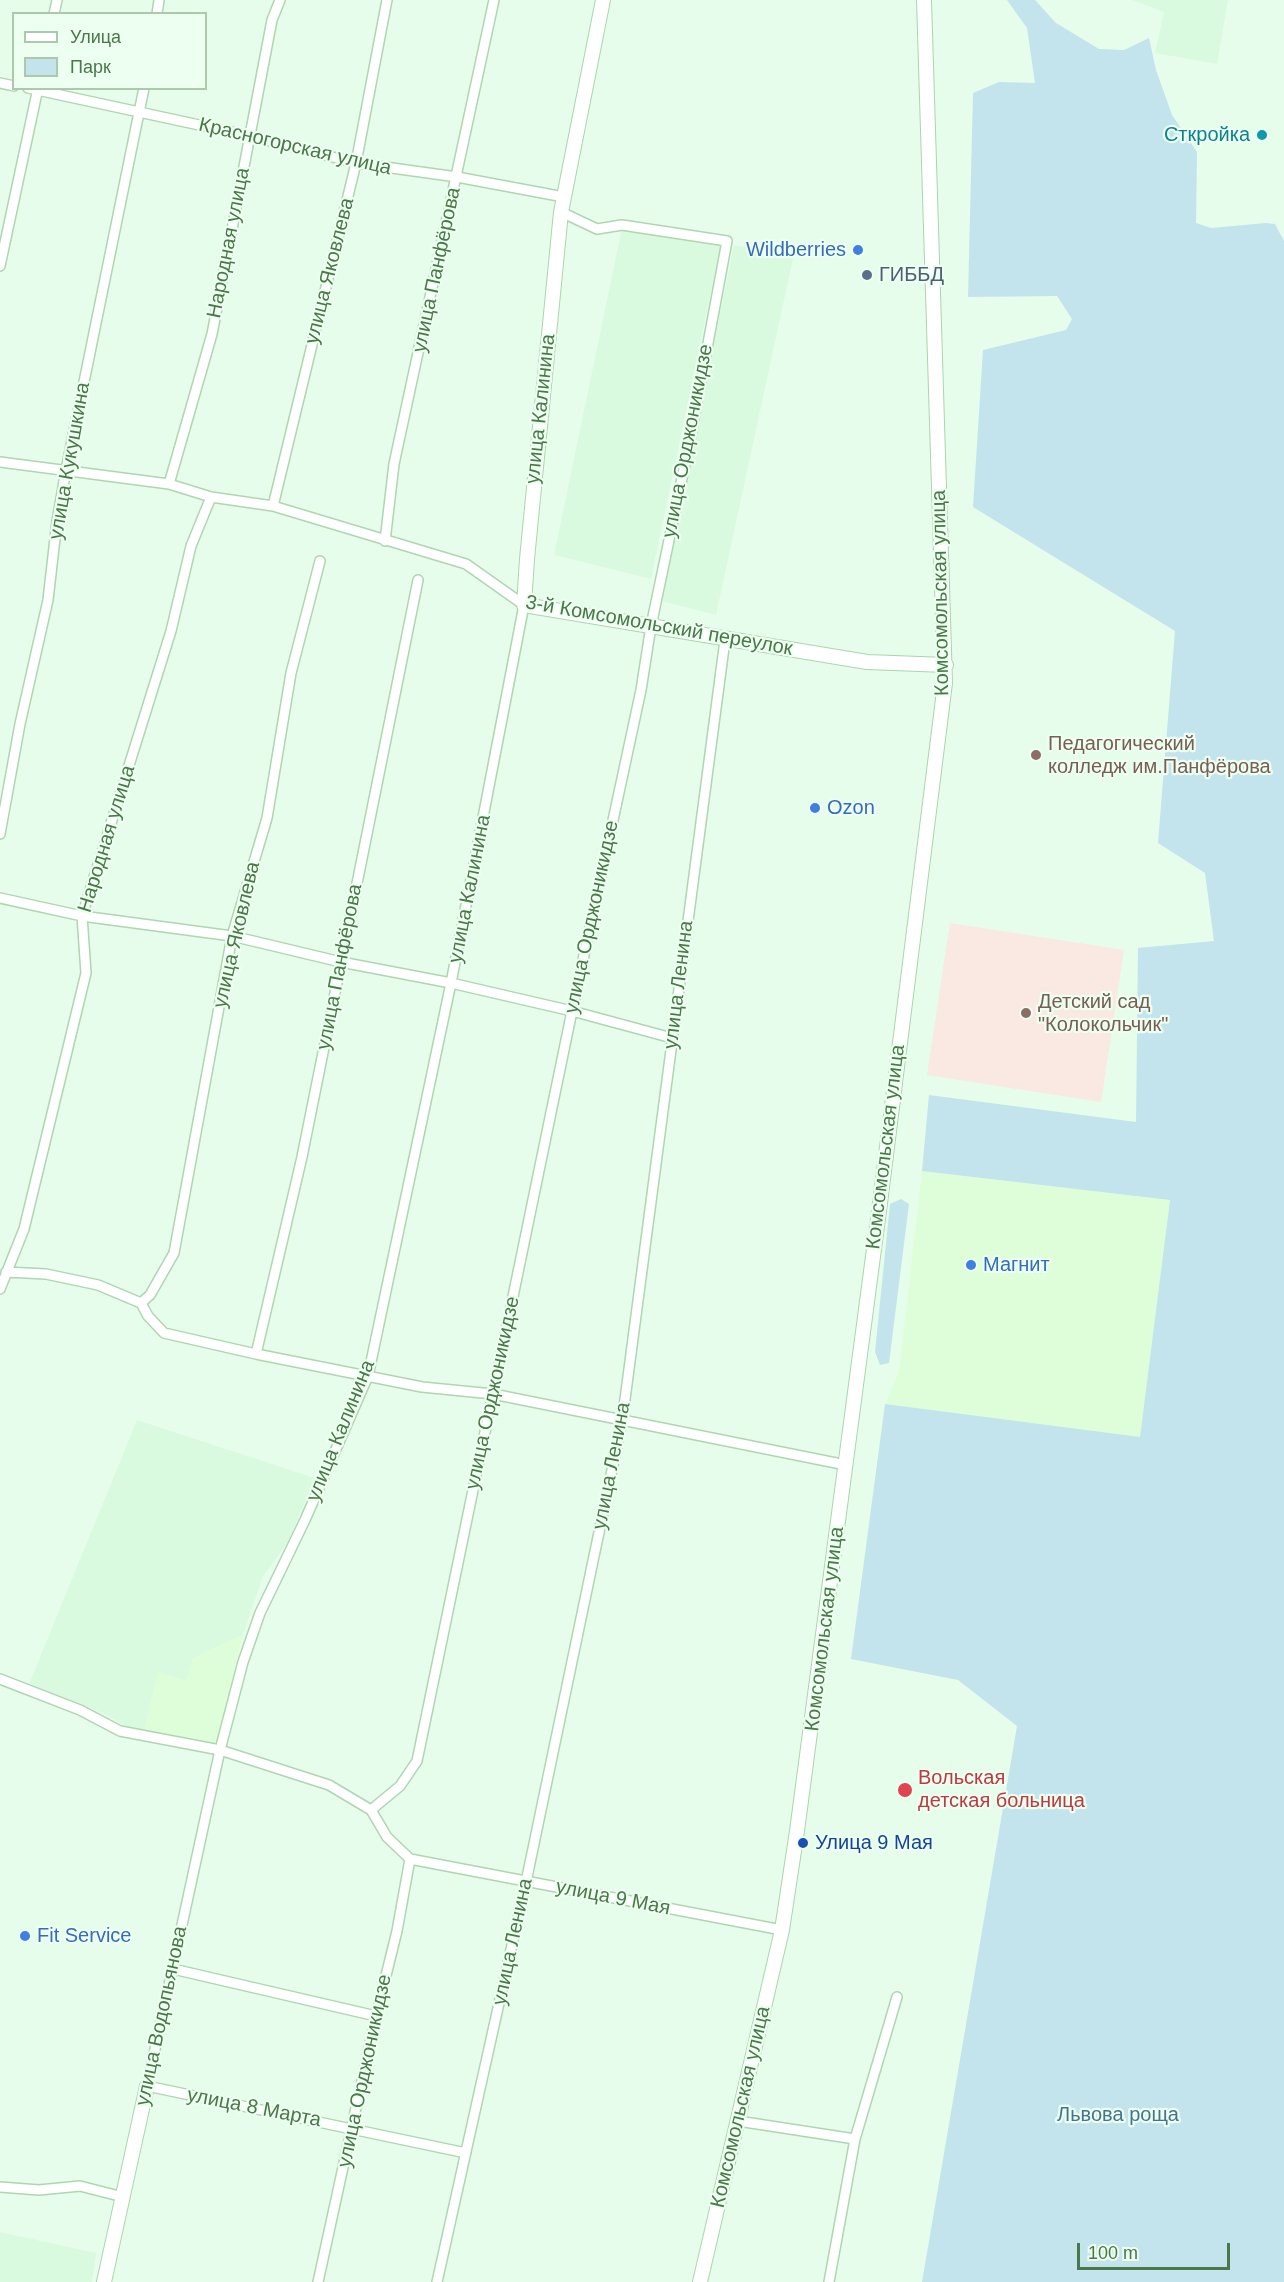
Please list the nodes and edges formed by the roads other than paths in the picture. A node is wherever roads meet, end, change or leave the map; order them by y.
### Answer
1 (280, 0) edge
2 (387, 0) edge
3 (494, 0) edge
4 (603, 0) edge
5 (924, 0) edge
6 (34, 90) edge
7 (38, 90) edge
8 (144, 90) edge
9 (140, 113) junction
10 (250, 136) junction
11 (356, 163) junction
12 (457, 177) junction
13 (564, 197) junction
14 (561, 212) junction
15 (0, 266) edge
16 (0, 462) edge
17 (66, 470) junction
18 (169, 484) junction
19 (211, 497) junction
20 (273, 506) junction
21 (385, 541) junction
22 (320, 561) dead end
23 (418, 580) dead end
24 (524, 605) junction
25 (651, 626) junction
26 (725, 640) junction
27 (946, 665) junction
28 (0, 834) edge
29 (0, 898) edge
30 (82, 916) junction
31 (232, 936) junction
32 (341, 963) junction
33 (452, 983) junction
34 (572, 1011) junction
35 (672, 1038) junction
36 (6, 1272) junction
37 (0, 1289) edge
38 (141, 1303) junction
39 (256, 1354) junction
40 (368, 1376) junction
41 (493, 1394) junction
42 (622, 1422) junction
43 (846, 1465) junction
44 (0, 1679) edge
45 (220, 1750) junction
46 (371, 1810) junction
47 (410, 1859) junction
48 (526, 1882) junction
49 (782, 1930) junction
50 (173, 1969) junction
51 (897, 1997) dead end
52 (376, 2016) junction
53 (147, 2086) junction
54 (738, 2121) junction
55 (352, 2128) junction
56 (855, 2139) junction
57 (466, 2152) junction
58 (0, 2187) edge
59 (123, 2197) junction
60 (104, 2282) edge
61 (318, 2282) edge
62 (437, 2282) edge
63 (700, 2282) edge
64 (829, 2282) edge

1 - 10 street, Народная улица
2 - 11 street, улица Яковлева
3 - 12 street, улица Панфёрова
4 - 13 main road, улица Калинина
5 - 27 main road, Комсомольская улица
6 - 15 street
7 - 9 street, Красногорская улица
8 - 9 street, улица Кукушкина
9 - 10 street, Красногорская улица
9 - 17 street, улица Кукушкина
10 - 11 street, Красногорская улица
10 - 18 street, Народная улица
11 - 12 street, Красногорская улица
11 - 20 street, улица Яковлева
12 - 13 street, Красногорская улица
12 - 21 street, улица Панфёрова
13 - 14 main road, улица Калинина
14 - 24 main road, улица Калинина
14 - 25 street, улица Орджоникидзе
16 - 17 street, 3-й Комсомольский переулок
17 - 18 street, 3-й Комсомольский переулок
17 - 28 street, улица Кукушкина
18 - 19 street, 3-й Комсомольский переулок
19 - 20 street, 3-й Комсомольский переулок
19 - 30 street, Народная улица
20 - 21 street, 3-й Комсомольский переулок
21 - 24 street, 3-й Комсомольский переулок
22 - 31 street, улица Яковлева
23 - 32 street, улица Панфёрова
24 - 25 main road, 3-й Комсомольский переулок
24 - 33 street, улица Калинина
25 - 26 main road, 3-й Комсомольский переулок
25 - 34 street, улица Орджоникидзе
26 - 27 main road, 3-й Комсомольский переулок
26 - 35 street, улица Ленина
27 - 43 main road, Комсомольская улица
29 - 30 street
30 - 31 street
30 - 36 street, Народная улица
31 - 32 street
31 - 38 street, улица Яковлева
32 - 33 street
32 - 39 street, улица Панфёрова
33 - 34 street
33 - 40 street, улица Калинина
34 - 35 street
34 - 41 street, улица Орджоникидзе
35 - 42 street, улица Ленина
36 - 37 street, Народная улица
36 - 38 street
38 - 39 street
39 - 40 street
40 - 41 street
40 - 45 street, улица Калинина
41 - 42 street
41 - 46 street, улица Орджоникидзе
42 - 43 street
42 - 48 street, улица Ленина
43 - 49 main road, Комсомольская улица
44 - 45 street
45 - 46 street
45 - 50 street, улица Водопьянова
46 - 47 street
47 - 48 street, улица 9 Мая
47 - 52 street, улица Орджоникидзе
48 - 49 street, улица 9 Мая
48 - 57 street, улица Ленина
49 - 54 main road, Комсомольская улица
50 - 52 street
50 - 53 street, улица Водопьянова
51 - 56 street
52 - 55 street, улица Орджоникидзе
53 - 55 street, улица 8 Марта
53 - 59 main road, улица Водопьянова
54 - 56 street
54 - 63 main road, Комсомольская улица
55 - 57 street, улица 8 Марта
55 - 61 street, улица Орджоникидзе
56 - 64 street
57 - 62 street, улица Ленина
58 - 59 street
59 - 60 main road, улица Водопьянова

